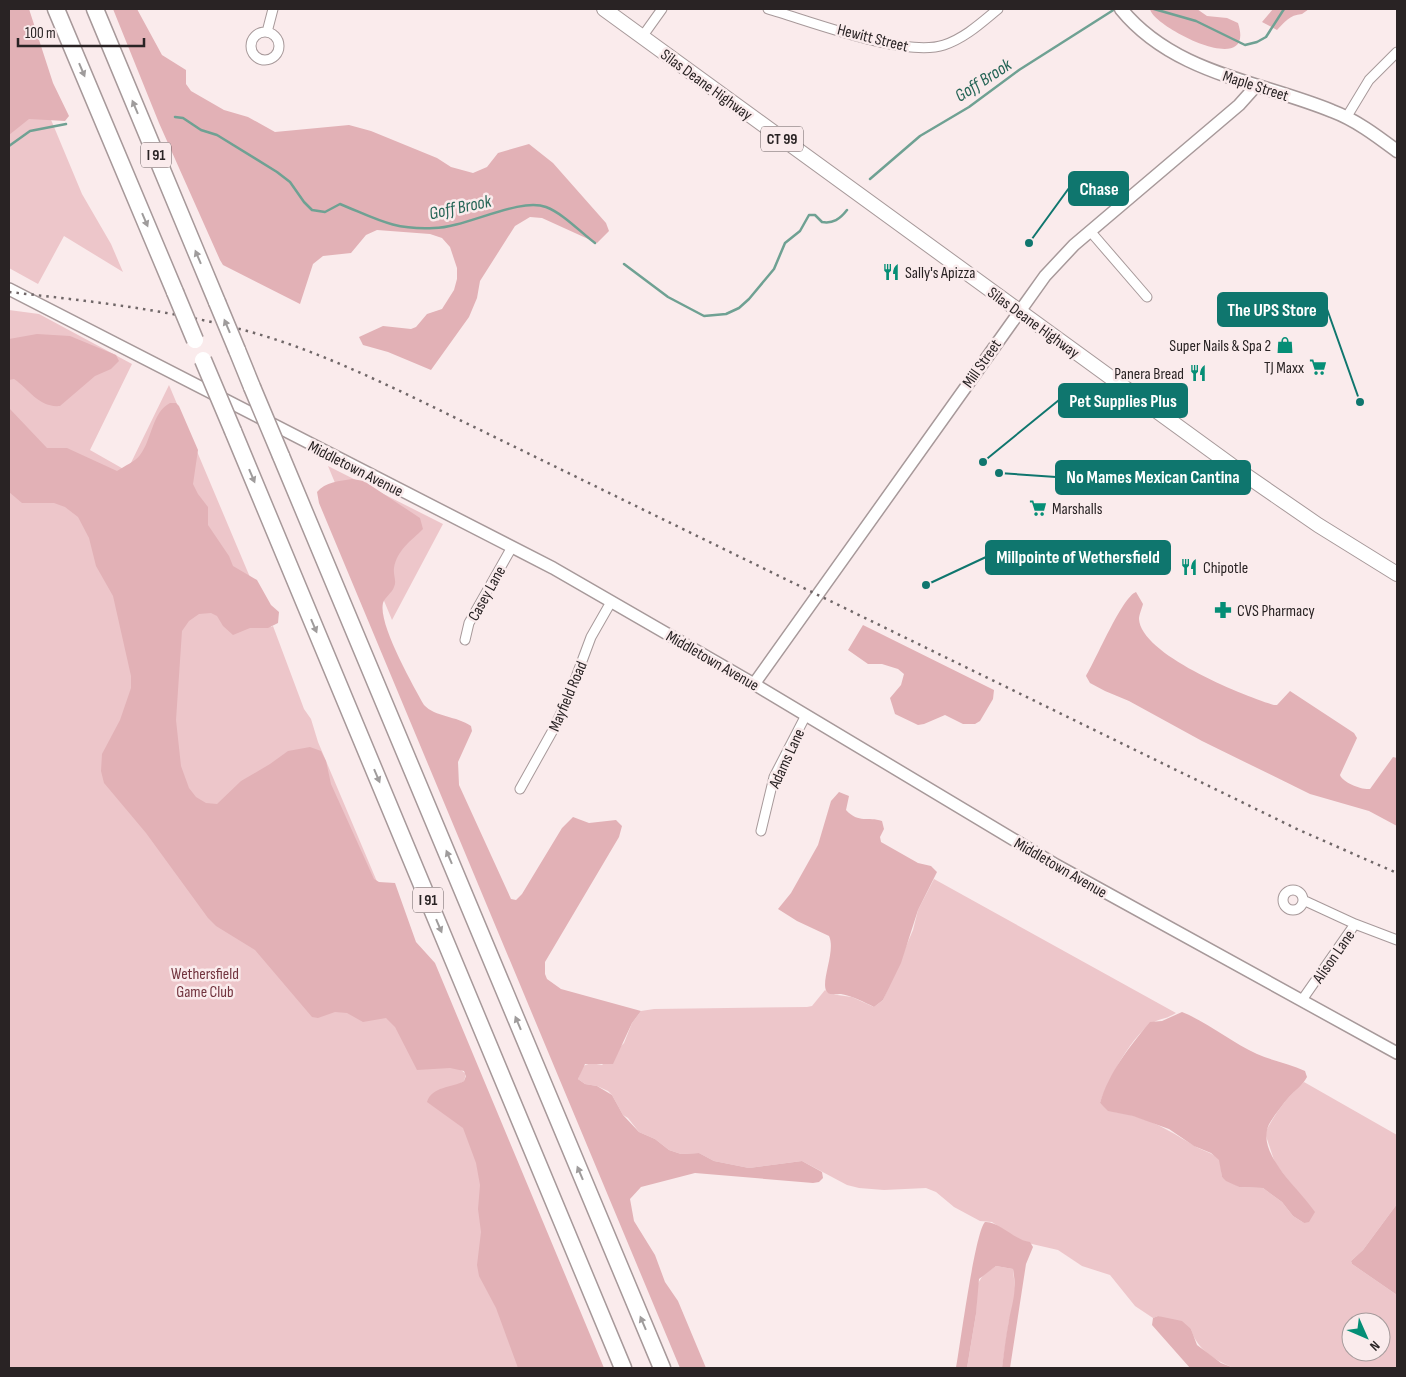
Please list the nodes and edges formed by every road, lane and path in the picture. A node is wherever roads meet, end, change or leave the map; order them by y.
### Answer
1 (56, 9) edge
2 (95, 9) edge
3 (273, 9) edge
4 (604, 9) edge
5 (662, 9) edge
6 (768, 9) edge
7 (998, 9) edge
8 (1122, 10) edge
9 (267, 32) dead end
10 (642, 37) junction
11 (1397, 52) edge
12 (1256, 86) junction
13 (1346, 118) junction
14 (1397, 151) edge
15 (1090, 231) junction
16 (12, 291) edge
17 (1146, 297) dead end
18 (1018, 311) junction
19 (512, 547) junction
20 (1397, 574) edge
21 (611, 602) junction
22 (465, 640) dead end
23 (754, 684) junction
24 (806, 715) junction
25 (520, 789) dead end
26 (760, 831) dead end
27 (1303, 900) dead end
28 (1355, 924) junction
29 (1397, 940) edge
30 (1302, 1000) junction
31 (1397, 1052) edge
32 (623, 1368) edge
33 (662, 1368) edge

1 -> 32 highway, I 91, bridge
33 -> 2 highway, I 91, bridge
3 - 9 street
4 - 10 main road, Silas Deane Highway / CT 99
5 - 10 street
6 - 7 street, Hewitt Street
8 - 12 main road, Maple Street
10 - 18 main road, Silas Deane Highway / CT 99
11 - 13 street
12 - 13 main road, Maple Street
12 - 15 street, Mill Street
13 - 14 main road, Maple Street
15 - 17 street
15 - 18 street, Mill Street
16 - 19 street, Middletown Avenue
18 - 20 main road, Silas Deane Highway / CT 99
18 - 23 street, Mill Street
19 - 21 street, Middletown Avenue
19 - 22 street, Casey Lane
21 - 23 street, Middletown Avenue
21 - 25 street, Mayfield Road
23 - 24 street, Middletown Avenue
24 - 26 street, Adams Lane
24 - 30 street, Middletown Avenue
27 - 28 street
28 - 29 street, Alison Lane
28 - 30 street, Alison Lane
30 - 31 street, Middletown Avenue

